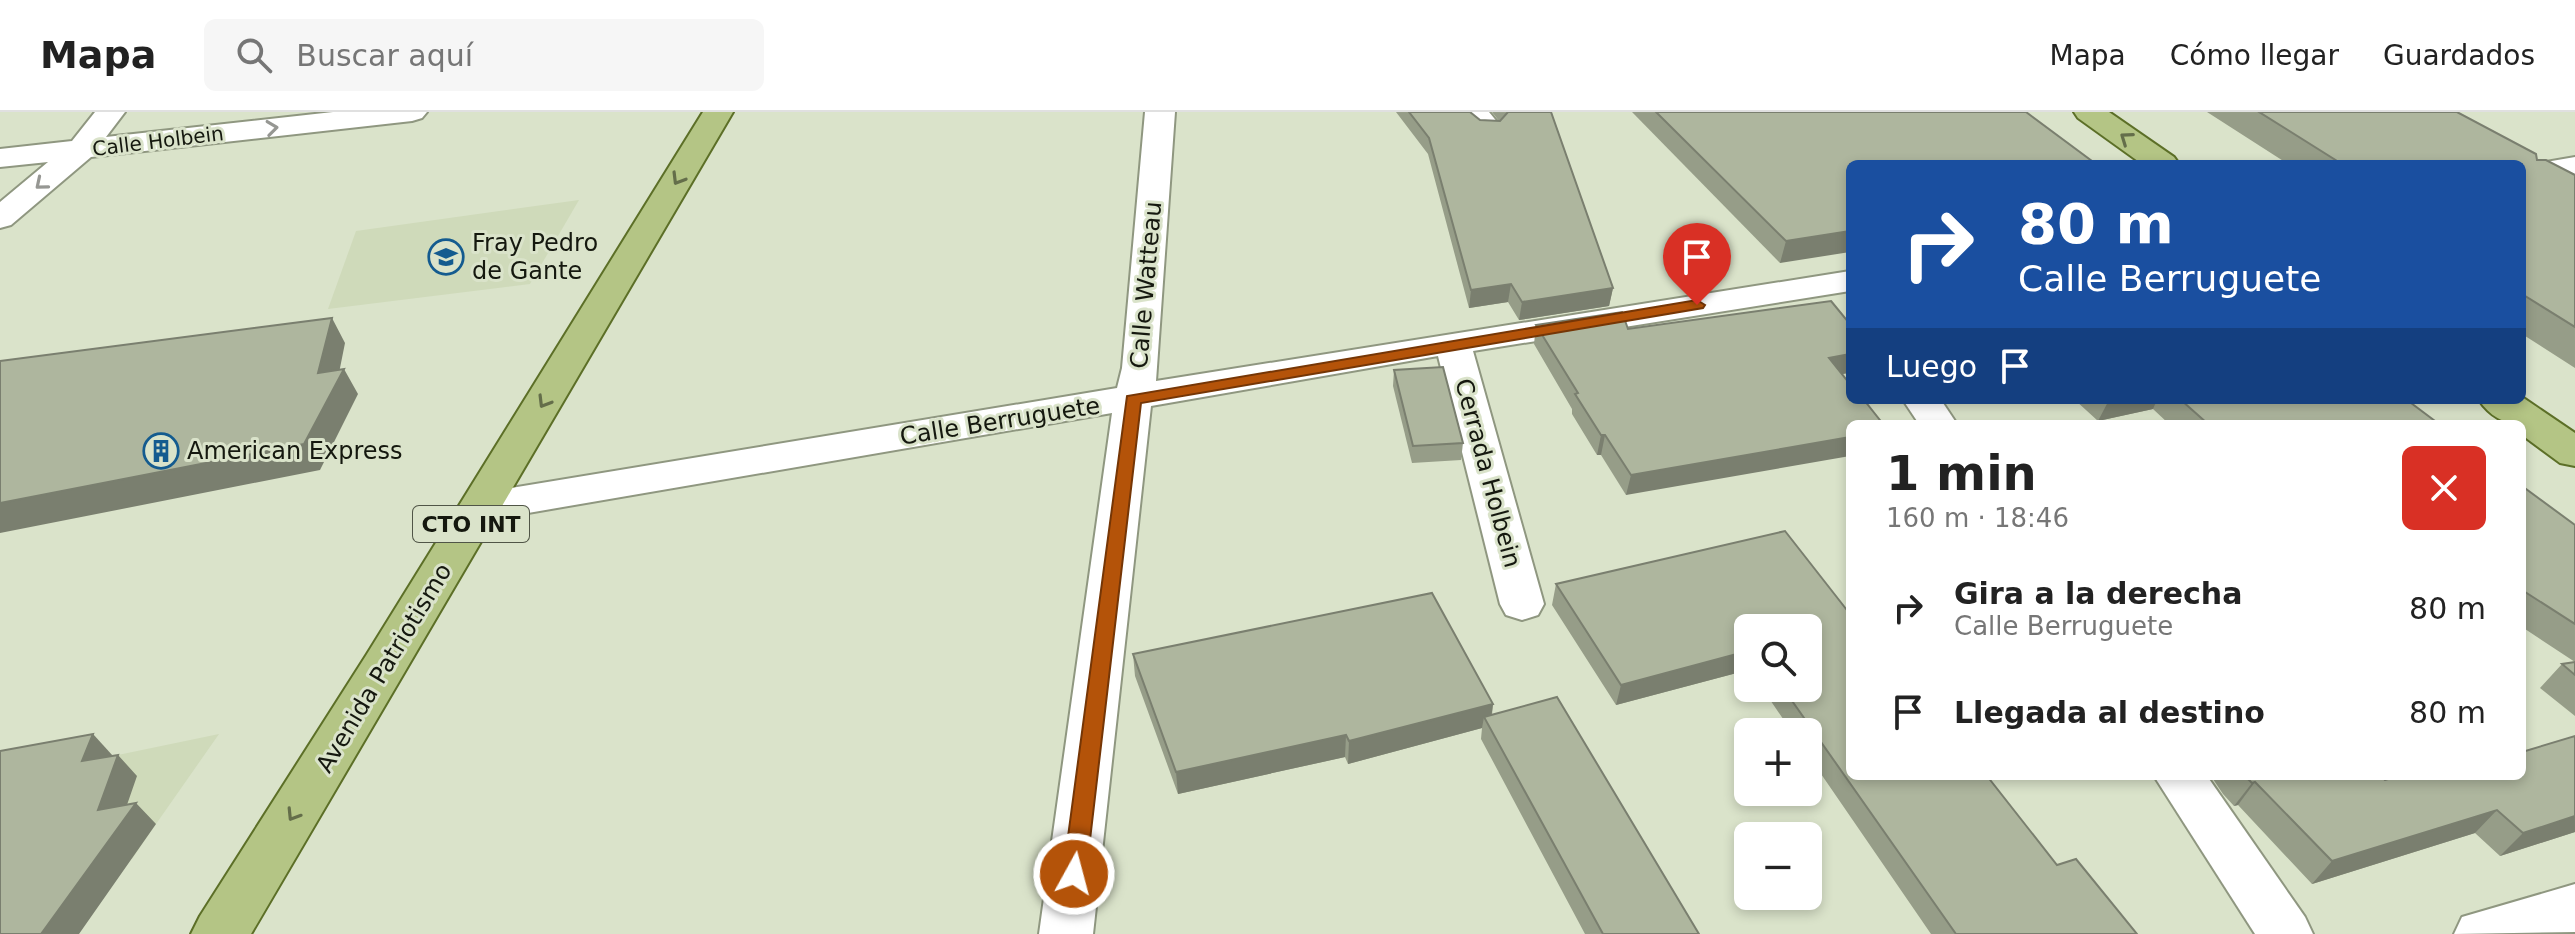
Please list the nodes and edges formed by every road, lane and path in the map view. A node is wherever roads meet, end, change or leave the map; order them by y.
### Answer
1 (110, 112) edge
2 (412, 112) edge
3 (718, 112) edge
4 (1160, 112) edge
5 (2089, 112) edge
6 (81, 150) junction
7 (0, 158) edge
8 (2157, 160) edge
9 (2575, 166) edge
10 (2526, 174) edge
11 (0, 218) edge
12 (1846, 282) edge
13 (1453, 343) junction
14 (1133, 399) junction
15 (2505, 404) edge
16 (2575, 453) edge
17 (481, 507) junction
18 (1522, 604) dead end
19 (2182, 780) edge
20 (2575, 908) edge
21 (220, 934) edge
22 (1066, 934) edge
23 (2286, 934) edge
24 (2481, 934) edge

1 - 6 street
6 -> 2 street, Calle Holbein
3 -> 17 main road, Avenida Patriotismo / CTO INT
4 - 14 street, Calle Watteau
8 -> 5 main road
6 - 7 street, Calle Holbein
6 -> 11 street
9 - 10 street
12 - 13 street, Calle Berruguete
13 - 14 street, Calle Berruguete
13 - 18 street, Cerrada Holbein
14 - 17 street, Calle Berruguete
14 - 22 street, Calle Watteau
15 - 16 main road
17 -> 21 main road, Avenida Patriotismo / CTO INT
19 - 23 street
20 - 24 street

